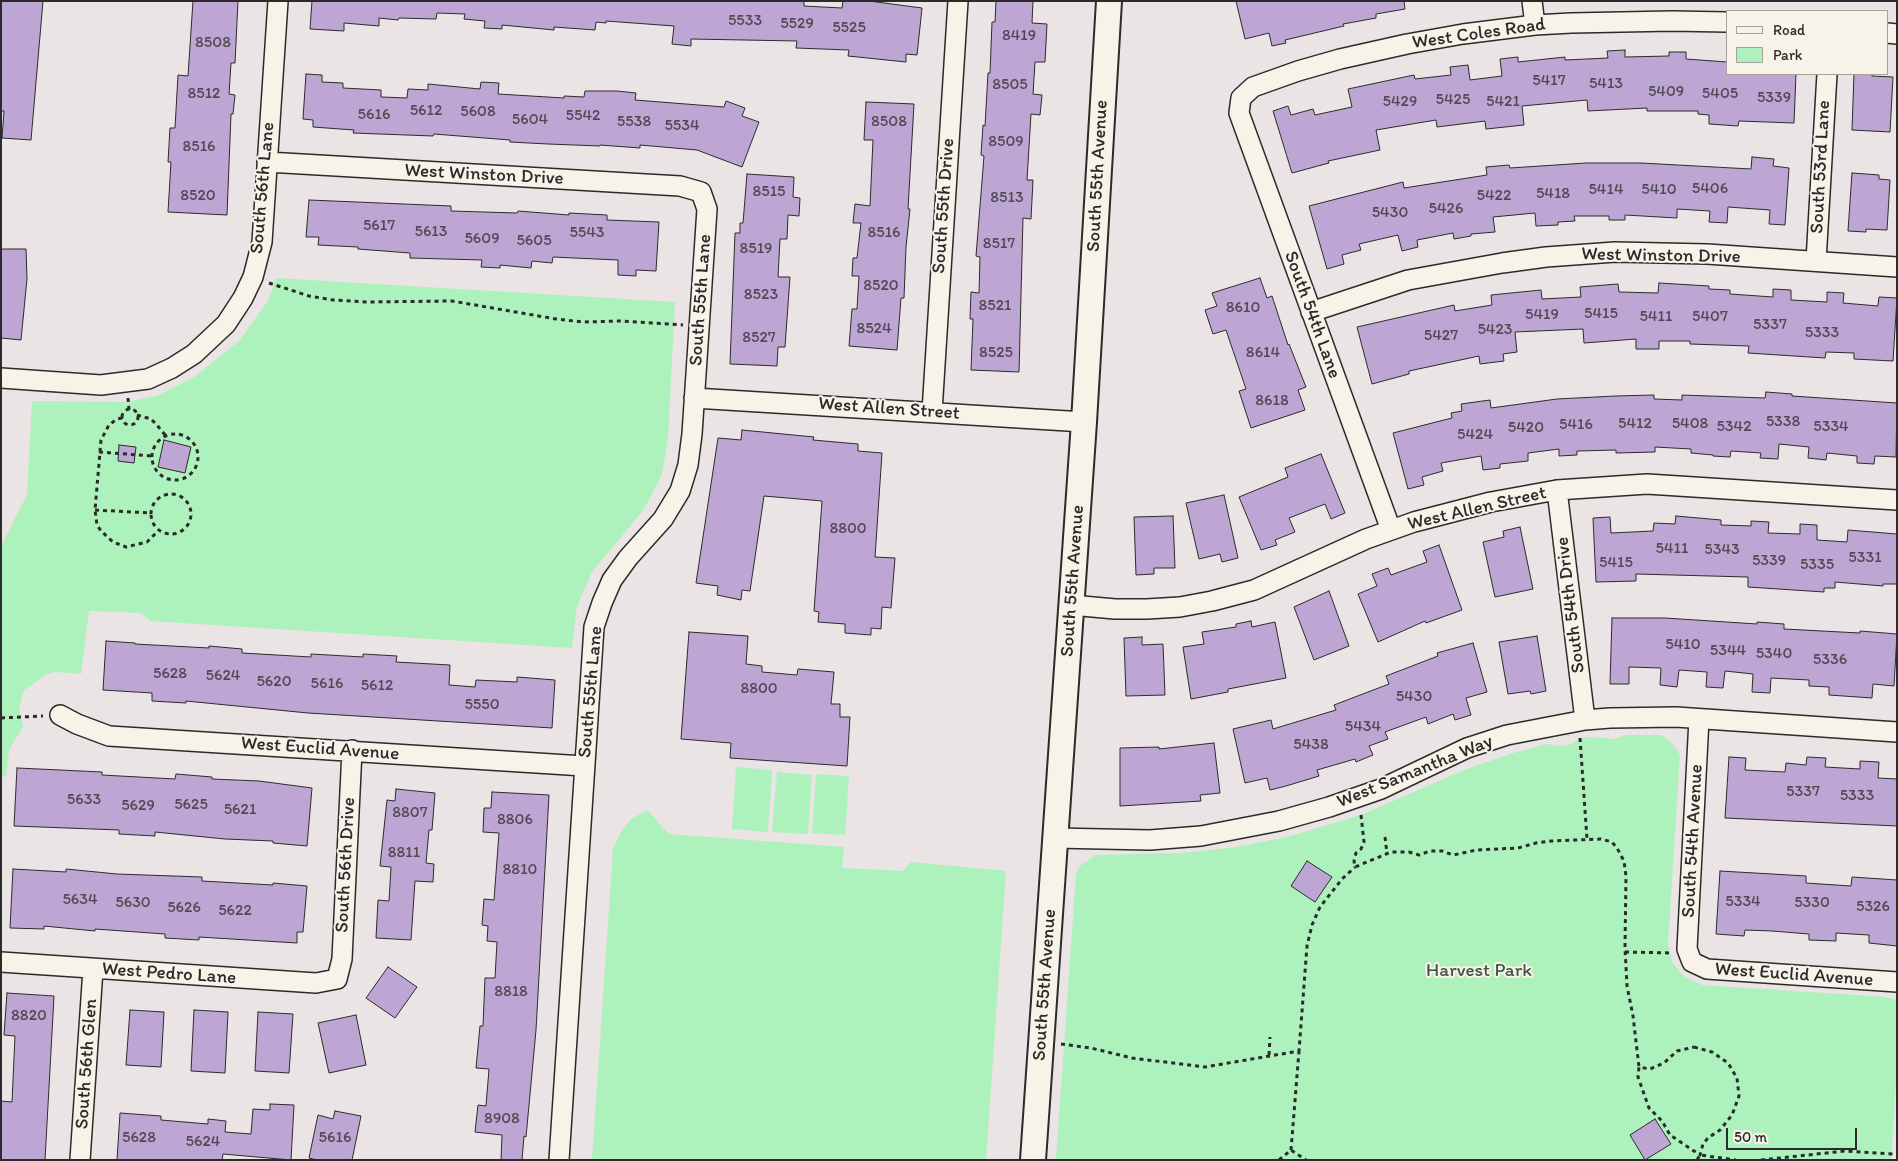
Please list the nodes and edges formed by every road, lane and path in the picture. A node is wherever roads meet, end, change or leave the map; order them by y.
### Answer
1 (278, 1) edge
2 (958, 1) edge
3 (1109, 1) edge
4 (1532, 1) edge
5 (1726, 22) edge
6 (1535, 25) junction
7 (1827, 75) edge
8 (1241, 98) joint
9 (267, 162) junction
10 (701, 192) joint
11 (1816, 261) junction
12 (1897, 267) edge
13 (253, 277) junction
14 (1311, 312) junction
15 (699, 325) junction
16 (1, 378) edge
17 (694, 398) junction
18 (932, 412) junction
19 (137, 415) junction
20 (122, 418) junction
21 (1084, 422) junction
22 (166, 436) junction
23 (99, 452) junction
24 (152, 456) junction
25 (1557, 490) junction
26 (1897, 500) edge
27 (95, 510) junction
28 (151, 513) junction
29 (159, 530) junction
30 (1391, 530) junction
31 (1071, 605) junction
32 (60, 715) joint
33 (1, 718) edge
34 (1699, 719) junction
35 (1582, 728) junction
36 (1897, 732) edge
37 (352, 750) junction
38 (584, 766) junction
39 (1361, 809) dead end
40 (1385, 837) dead end
41 (1055, 838) junction
42 (1586, 840) junction
43 (1387, 854) junction
44 (1355, 867) junction
45 (1625, 952) junction
46 (1672, 953) dead end
47 (1, 962) edge
48 (1692, 962) joint
49 (94, 969) junction
50 (337, 979) joint
51 (1897, 982) edge
52 (1270, 1037) dead end
53 (1061, 1044) dead end
54 (1299, 1051) junction
55 (1269, 1055) junction
56 (1639, 1067) junction
57 (1291, 1150) junction
58 (1894, 1154) dead end
59 (1700, 1155) junction
60 (80, 1160) edge
61 (559, 1160) edge
62 (1032, 1160) edge
63 (1279, 1160) edge
64 (1306, 1160) edge
65 (1697, 1160) edge
66 (1736, 1160) edge
67 (1761, 1160) edge

1 - 9 street, South 56th Lane
2 - 18 street, South 55th Drive
3 - 21 street, South 55th Avenue
4 - 6 street
5 - 6 street, West Coles Road
6 - 8 street, West Coles Road
7 - 11 street, South 53rd Lane
8 - 14 street, South 54th Lane
9 - 10 street, West Winston Drive
9 - 13 street, South 56th Lane
10 - 15 street, South 55th Lane
11 - 12 street, West Winston Drive
11 - 14 street, West Winston Drive
13 - 15 path
13 - 16 street, South 56th Lane
14 - 30 street, South 54th Lane
15 - 17 street, South 55th Lane
17 - 18 street, West Allen Street
17 - 38 street, South 55th Lane
18 - 21 street, West Allen Street
19 - 20 path
19 - 20 path
19 - 22 path
20 - 23 path
21 - 31 street, South 55th Avenue
22 - 24 path
22 - 24 path
23 - 24 path
23 - 27 path
25 - 26 street, West Allen Street
25 - 30 street, West Allen Street
25 - 35 street, South 54th Drive
27 - 28 path
27 - 29 path
28 - 29 path
28 - 29 path
30 - 31 street, West Allen Street
31 - 41 street, South 55th Avenue
32 - 33 path
32 - 37 street, West Euclid Avenue
34 - 35 street, West Samantha Way
34 - 36 street, West Samantha Way
34 - 48 street, South 54th Avenue
35 - 41 street, West Samantha Way
35 - 42 path
37 - 38 street, West Euclid Avenue
37 - 50 street, South 56th Drive
38 - 61 street, South 55th Lane
39 - 44 path
40 - 43 path
41 - 62 street, South 55th Avenue
42 - 43 path
42 - 45 path
43 - 44 path
44 - 54 path
45 - 46 path
45 - 56 path
47 - 49 street, West Pedro Lane
48 - 51 street, West Euclid Avenue
49 - 50 street, West Pedro Lane
49 - 60 street, South 56th Glen
52 - 55 path
53 - 55 path
54 - 55 path
54 - 57 path
56 - 59 path
56 - 59 path
57 - 63 path
57 - 64 path
58 - 67 path
59 - 65 path
59 - 66 path

